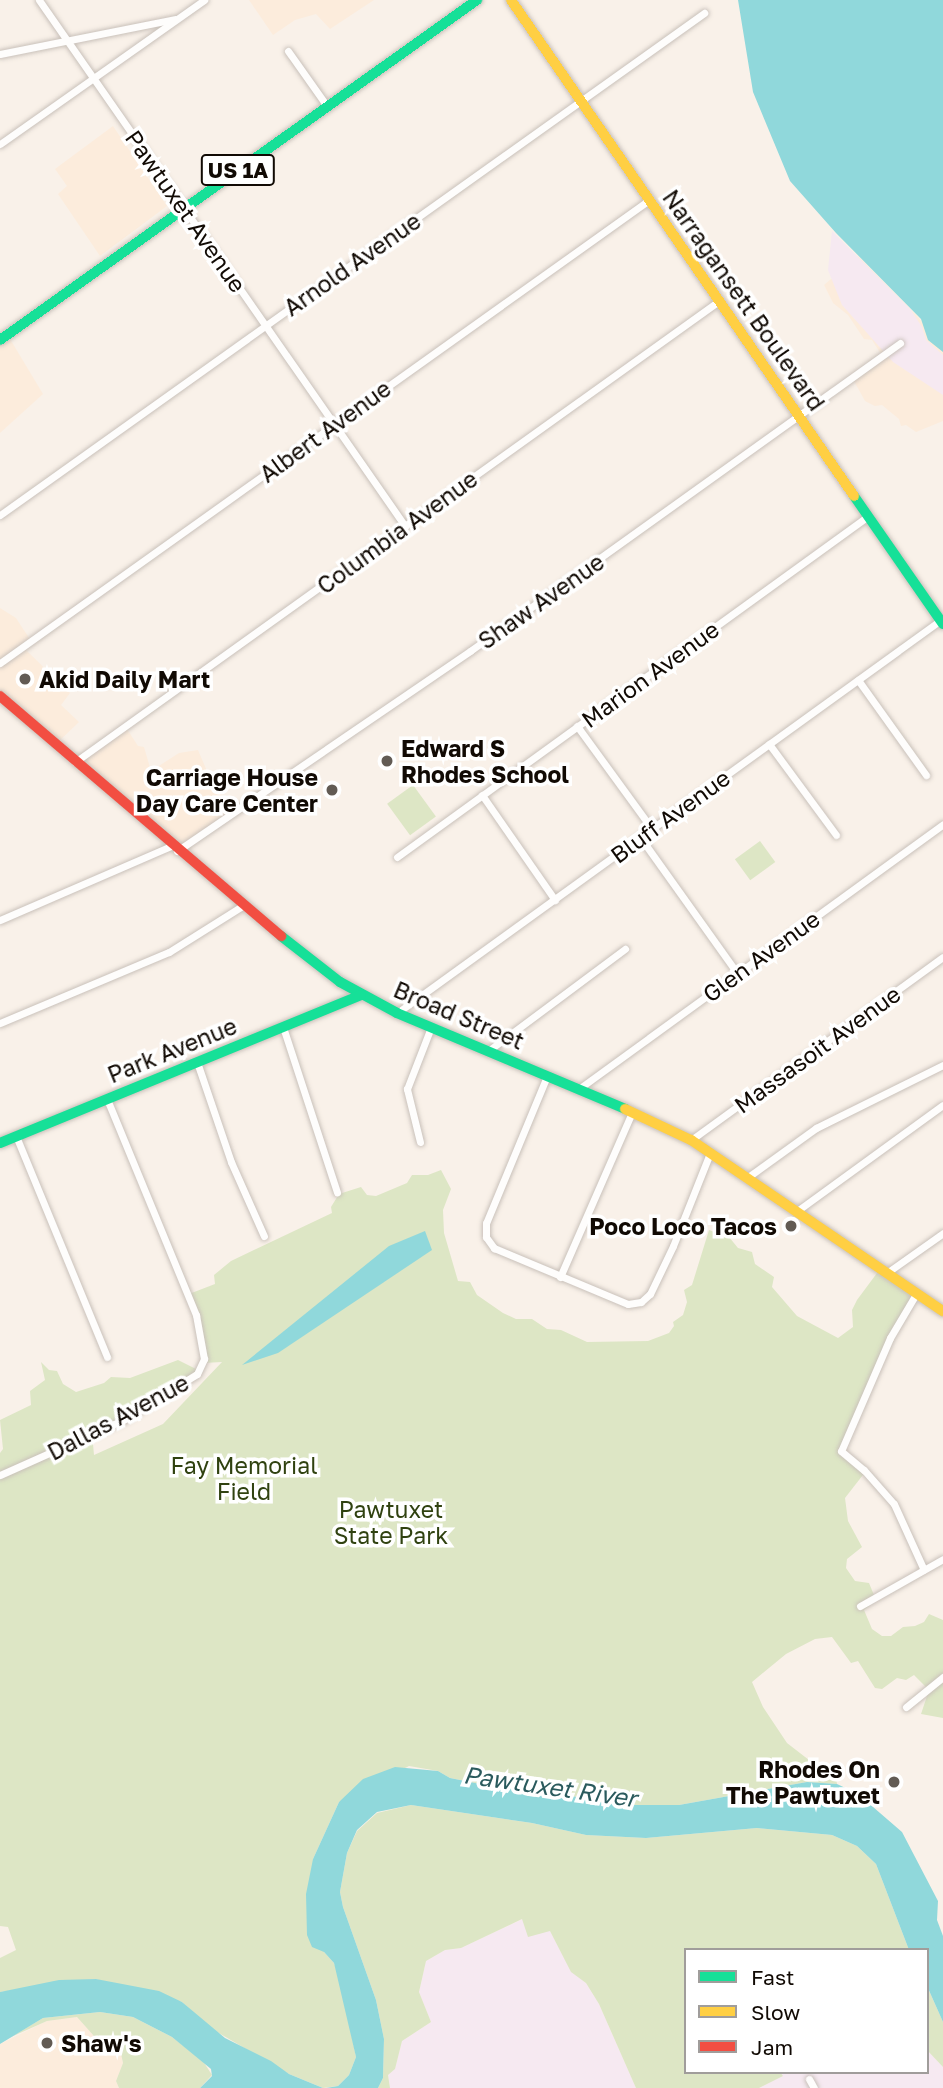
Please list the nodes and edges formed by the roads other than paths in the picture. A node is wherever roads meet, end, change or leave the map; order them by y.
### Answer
1 (39, 0) edge
2 (204, 0) edge
3 (477, 0) edge
4 (511, 0) edge
5 (704, 13) dead end
6 (179, 18) junction
7 (67, 40) junction
8 (288, 51) dead end
9 (0, 54) edge
10 (94, 78) junction
11 (581, 102) junction
12 (327, 106) junction
13 (0, 144) edge
14 (649, 200) junction
15 (184, 209) junction
16 (719, 301) junction
17 (265, 326) junction
18 (0, 340) edge
19 (900, 343) dead end
20 (799, 417) junction
21 (334, 424) junction
22 (0, 515) edge
23 (868, 516) junction
24 (405, 526) junction
25 (942, 621) edge
26 (0, 663) edge
27 (858, 680) junction
28 (0, 696) edge
29 (577, 726) junction
30 (769, 744) junction
31 (75, 762) junction
32 (926, 775) dead end
33 (482, 795) junction
34 (943, 824) edge
35 (652, 829) junction
36 (836, 835) dead end
37 (640, 837) junction
38 (174, 849) junction
39 (397, 857) dead end
40 (555, 900) junction
41 (242, 906) junction
42 (0, 920) edge
43 (625, 950) dead end
44 (943, 957) edge
45 (737, 973) junction
46 (360, 995) junction
47 (397, 1013) junction
48 (0, 1023) edge
49 (283, 1027) junction
50 (431, 1027) junction
51 (488, 1051) junction
52 (197, 1062) junction
53 (943, 1065) edge
54 (547, 1076) junction
55 (580, 1088) junction
56 (107, 1100) junction
57 (943, 1105) edge
58 (632, 1112) junction
59 (16, 1136) junction
60 (691, 1140) junction
61 (420, 1142) dead end
62 (0, 1143) edge
63 (710, 1153) junction
64 (748, 1177) junction
65 (337, 1192) dead end
66 (797, 1210) junction
67 (943, 1233) edge
68 (264, 1236) dead end
69 (888, 1272) junction
70 (559, 1277) junction
71 (916, 1294) junction
72 (943, 1311) edge
73 (107, 1357) dead end
74 (0, 1475) edge
75 (943, 1559) edge
76 (924, 1570) junction
77 (860, 1606) dead end
78 (943, 1677) edge
79 (906, 1707) dead end
80 (809, 2079) dead end
81 (814, 2088) edge

1 - 7 street, Pawtuxet Avenue
2 - 6 street
3 - 12 main road, US 1A
4 - 11 main road, Narragansett Boulevard
5 - 11 street, Arnold Avenue
6 - 7 street
6 - 10 street
7 - 9 street
7 - 10 street, Pawtuxet Avenue
8 - 12 street
10 - 13 street
10 - 15 street, Pawtuxet Avenue
11 - 14 main road, Narragansett Boulevard
11 - 17 street, Arnold Avenue
12 - 15 main road, US 1A
14 - 16 main road, Narragansett Boulevard
14 - 21 street, Albert Avenue
15 - 17 street, Pawtuxet Avenue
15 - 18 main road, US 1A
16 - 20 main road, Narragansett Boulevard
16 - 24 street, Columbia Avenue
17 - 21 street, Pawtuxet Avenue
17 - 22 street, Arnold Avenue
19 - 20 street, Shaw Avenue
20 - 23 main road, Narragansett Boulevard
20 - 38 street, Shaw Avenue
21 - 24 street, Pawtuxet Avenue
21 - 26 street, Albert Avenue
23 - 25 main road, Narragansett Boulevard
23 - 29 street, Marion Avenue
24 - 31 street, Columbia Avenue
25 - 27 street, Bluff Avenue
27 - 30 street, Bluff Avenue
27 - 32 street
28 - 31 main road, Broad Street
29 - 33 street, Marion Avenue
29 - 35 street
30 - 35 street, Bluff Avenue
30 - 36 street
31 - 38 main road, Broad Street
33 - 39 street, Marion Avenue
33 - 40 street
34 - 45 street, Glen Avenue
35 - 37 street, Bluff Avenue
37 - 40 street, Bluff Avenue
37 - 45 street
38 - 41 main road, Broad Street
38 - 42 street, Shaw Avenue
40 - 47 street, Bluff Avenue
41 - 46 main road, Broad Street
41 - 48 street
43 - 51 street
44 - 60 street, Massasoit Avenue
45 - 55 street, Glen Avenue
46 - 47 main road, Broad Street
46 - 49 main road, Park Avenue
47 - 50 main road, Broad Street
49 - 52 main road, Park Avenue
49 - 65 street
50 - 51 main road, Broad Street
50 - 61 street
51 - 54 main road, Broad Street
52 - 56 main road, Park Avenue
52 - 68 street
53 - 64 street
54 - 55 main road, Broad Street
54 - 70 street
55 - 58 main road, Broad Street
56 - 59 main road, Park Avenue
56 - 74 street, Dallas Avenue
57 - 66 street
58 - 60 main road, Broad Street
58 - 70 street
59 - 62 main road, Park Avenue
59 - 73 street
60 - 63 main road, Broad Street
63 - 64 main road, Broad Street
63 - 70 street
64 - 66 main road, Broad Street
66 - 69 main road, Broad Street
67 - 69 street
69 - 71 main road, Broad Street
71 - 72 main road, Broad Street
71 - 76 street
75 - 76 street
76 - 77 street
78 - 79 street
80 - 81 street

